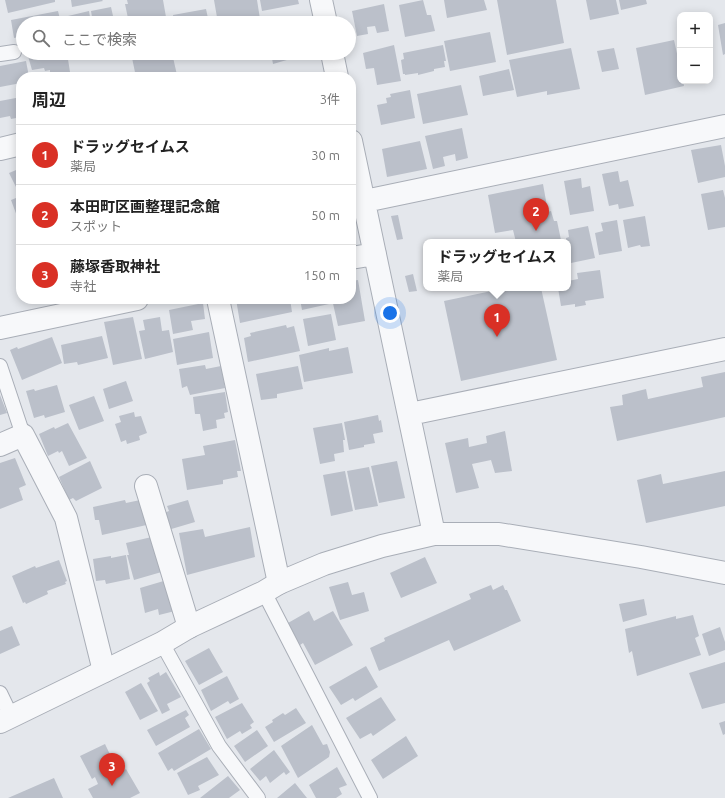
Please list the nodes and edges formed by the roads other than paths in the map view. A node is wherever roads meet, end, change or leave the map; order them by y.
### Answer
1 (321, 0) edge
2 (324, 16) edge
3 (14, 52) dead end
4 (0, 54) edge
5 (333, 60) edge
6 (336, 72) edge
7 (725, 126) edge
8 (16, 145) edge
9 (0, 149) edge
10 (356, 162) edge
11 (365, 201) junction
12 (375, 254) junction
13 (356, 257) edge
14 (98, 304) edge
15 (219, 304) edge
16 (0, 328) edge
17 (725, 349) edge
18 (0, 366) edge
19 (410, 414) junction
20 (23, 435) junction
21 (0, 445) edge
22 (146, 486) dead end
23 (434, 534) junction
24 (725, 574) edge
25 (272, 587) junction
26 (189, 627) junction
27 (162, 643) junction
28 (104, 671) junction
29 (0, 693) edge
30 (5, 719) edge
31 (258, 798) edge
32 (370, 798) edge

1 - 2 street
3 - 4 lane
5 - 6 street
7 - 11 street
8 - 9 street
10 - 11 street
11 - 12 street
12 - 13 street
12 - 19 street
14 - 16 street
15 - 25 street
17 - 19 street
18 - 20 lane
19 - 23 street
20 - 21 street
20 - 28 street
22 - 26 street
23 - 24 street
23 - 25 street
25 - 26 street
25 - 32 lane
26 - 27 street
27 - 28 street
27 - 31 lane
28 - 30 street
29 - 30 lane

